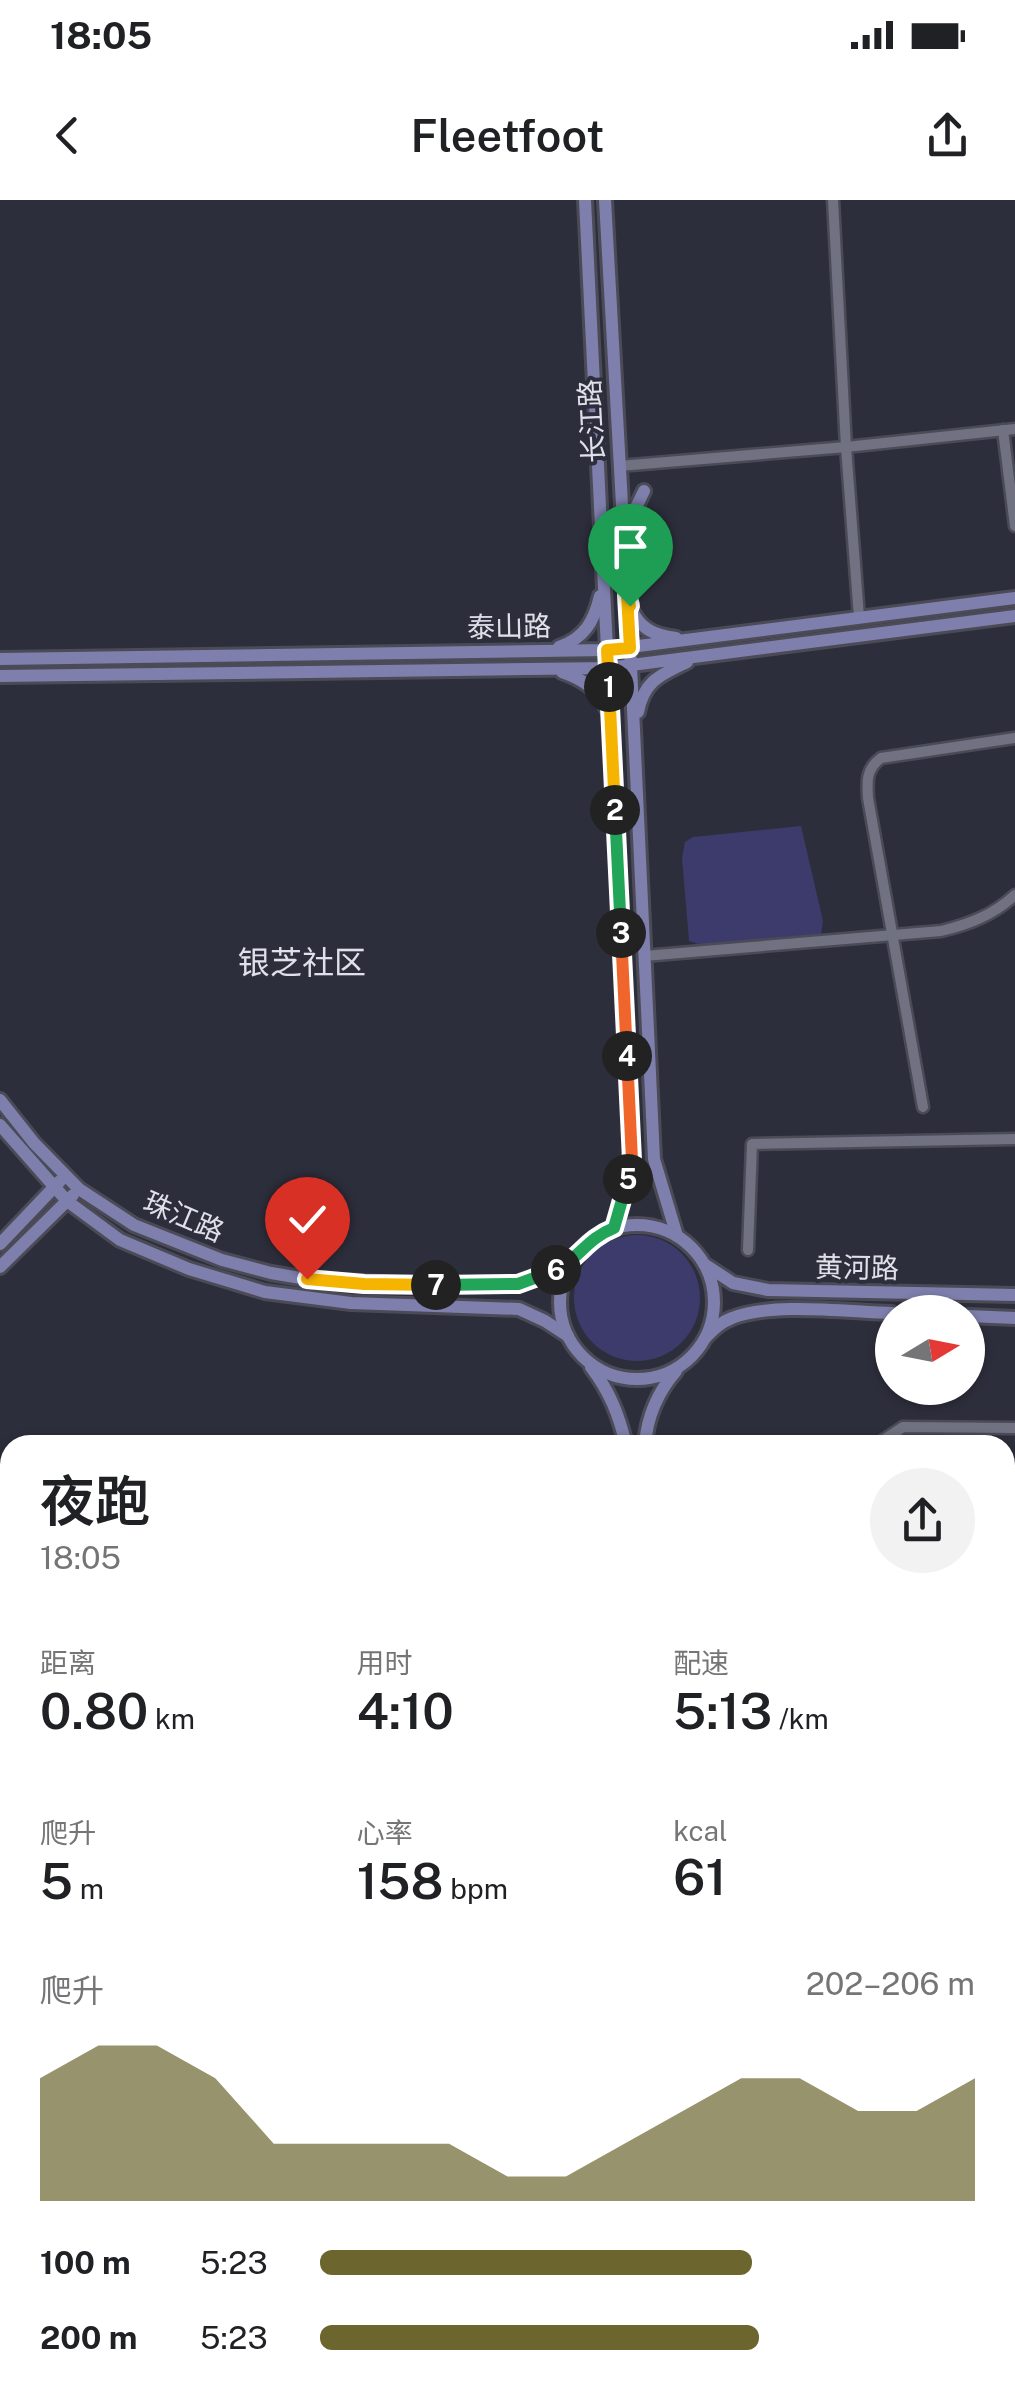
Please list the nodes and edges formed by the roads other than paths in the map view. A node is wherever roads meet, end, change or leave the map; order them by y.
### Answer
1 (585, 200) edge
2 (604, 200) edge
3 (834, 200) edge
4 (1009, 430) edge
5 (846, 447) junction
6 (619, 466) junction
7 (644, 491) dead end
8 (1015, 526) edge
9 (624, 542) junction
10 (603, 578) junction
11 (627, 595) junction
12 (1015, 598) edge
13 (1015, 616) edge
14 (858, 617) junction
15 (698, 640) junction
16 (630, 648) junction
17 (549, 650) junction
18 (607, 650) junction
19 (700, 656) junction
20 (0, 659) edge
21 (631, 666) junction
22 (608, 668) junction
23 (550, 669) junction
24 (0, 676) edge
25 (610, 723) junction
26 (1015, 738) edge
27 (634, 744) junction
28 (1015, 896) edge
29 (892, 934) junction
30 (644, 956) junction
31 (0, 1100) edge
32 (922, 1106) dead end
33 (0, 1125) edge
34 (1015, 1139) edge
35 (64, 1176) junction
36 (54, 1187) junction
37 (79, 1188) junction
38 (67, 1201) junction
39 (614, 1228) junction
40 (677, 1236) junction
41 (0, 1244) edge
42 (748, 1250) dead end
43 (570, 1263) junction
44 (704, 1264) junction
45 (0, 1267) edge
46 (1015, 1295) edge
47 (875, 1313) edge
48 (985, 1317) edge
49 (1015, 1318) edge
50 (568, 1336) junction
51 (704, 1339) junction
52 (584, 1357) junction
53 (684, 1362) junction
54 (1015, 1428) edge
55 (624, 1435) edge
56 (647, 1435) edge
57 (891, 1435) edge

1 - 10 main road, 长江路
2 - 6 main road, 长江路
3 - 5 street
4 - 5 street
4 - 8 street
5 - 6 street
5 - 14 street
6 - 9 main road, 长江路
7 - 9 main road
9 - 11 main road, 长江路
10 - 17 main road
10 - 18 main road, 长江路
11 - 15 main road
11 - 16 main road, 长江路
12 - 14 main road, 泰山路
13 - 19 main road, 泰山路
14 - 15 main road, 泰山路
15 - 16 main road, 泰山路
16 - 18 main road, 泰山路
16 - 21 main road, 长江路
17 - 18 main road, 泰山路
17 - 20 main road, 泰山路
18 - 22 main road, 长江路
19 - 21 main road, 泰山路
19 - 27 main road
21 - 22 main road, 泰山路
21 - 27 main road, 长江路
22 - 23 main road, 泰山路
22 - 25 main road, 长江路
23 - 24 main road, 泰山路
23 - 25 main road
25 - 39 main road, 长江路
26 - 29 street
27 - 30 main road, 长江路
28 - 29 street
29 - 30 street
29 - 32 street
30 - 40 main road, 长江路
31 - 35 main road, 珠江路
33 - 36 main road
34 - 42 street
35 - 36 main road
35 - 37 main road, 珠江路
36 - 38 main road
36 - 41 main road
37 - 38 main road
37 - 43 main road, 珠江路
38 - 45 main road
38 - 50 main road
39 - 40 main road
39 - 43 main road
40 - 44 main road
43 - 50 main road
44 - 46 main road, 黄河路
44 - 51 main road
47 - 51 main road, 黄河路
48 - 49 main road
50 - 52 main road
51 - 53 main road
52 - 53 main road
52 - 55 main road
53 - 56 main road
54 - 57 street

